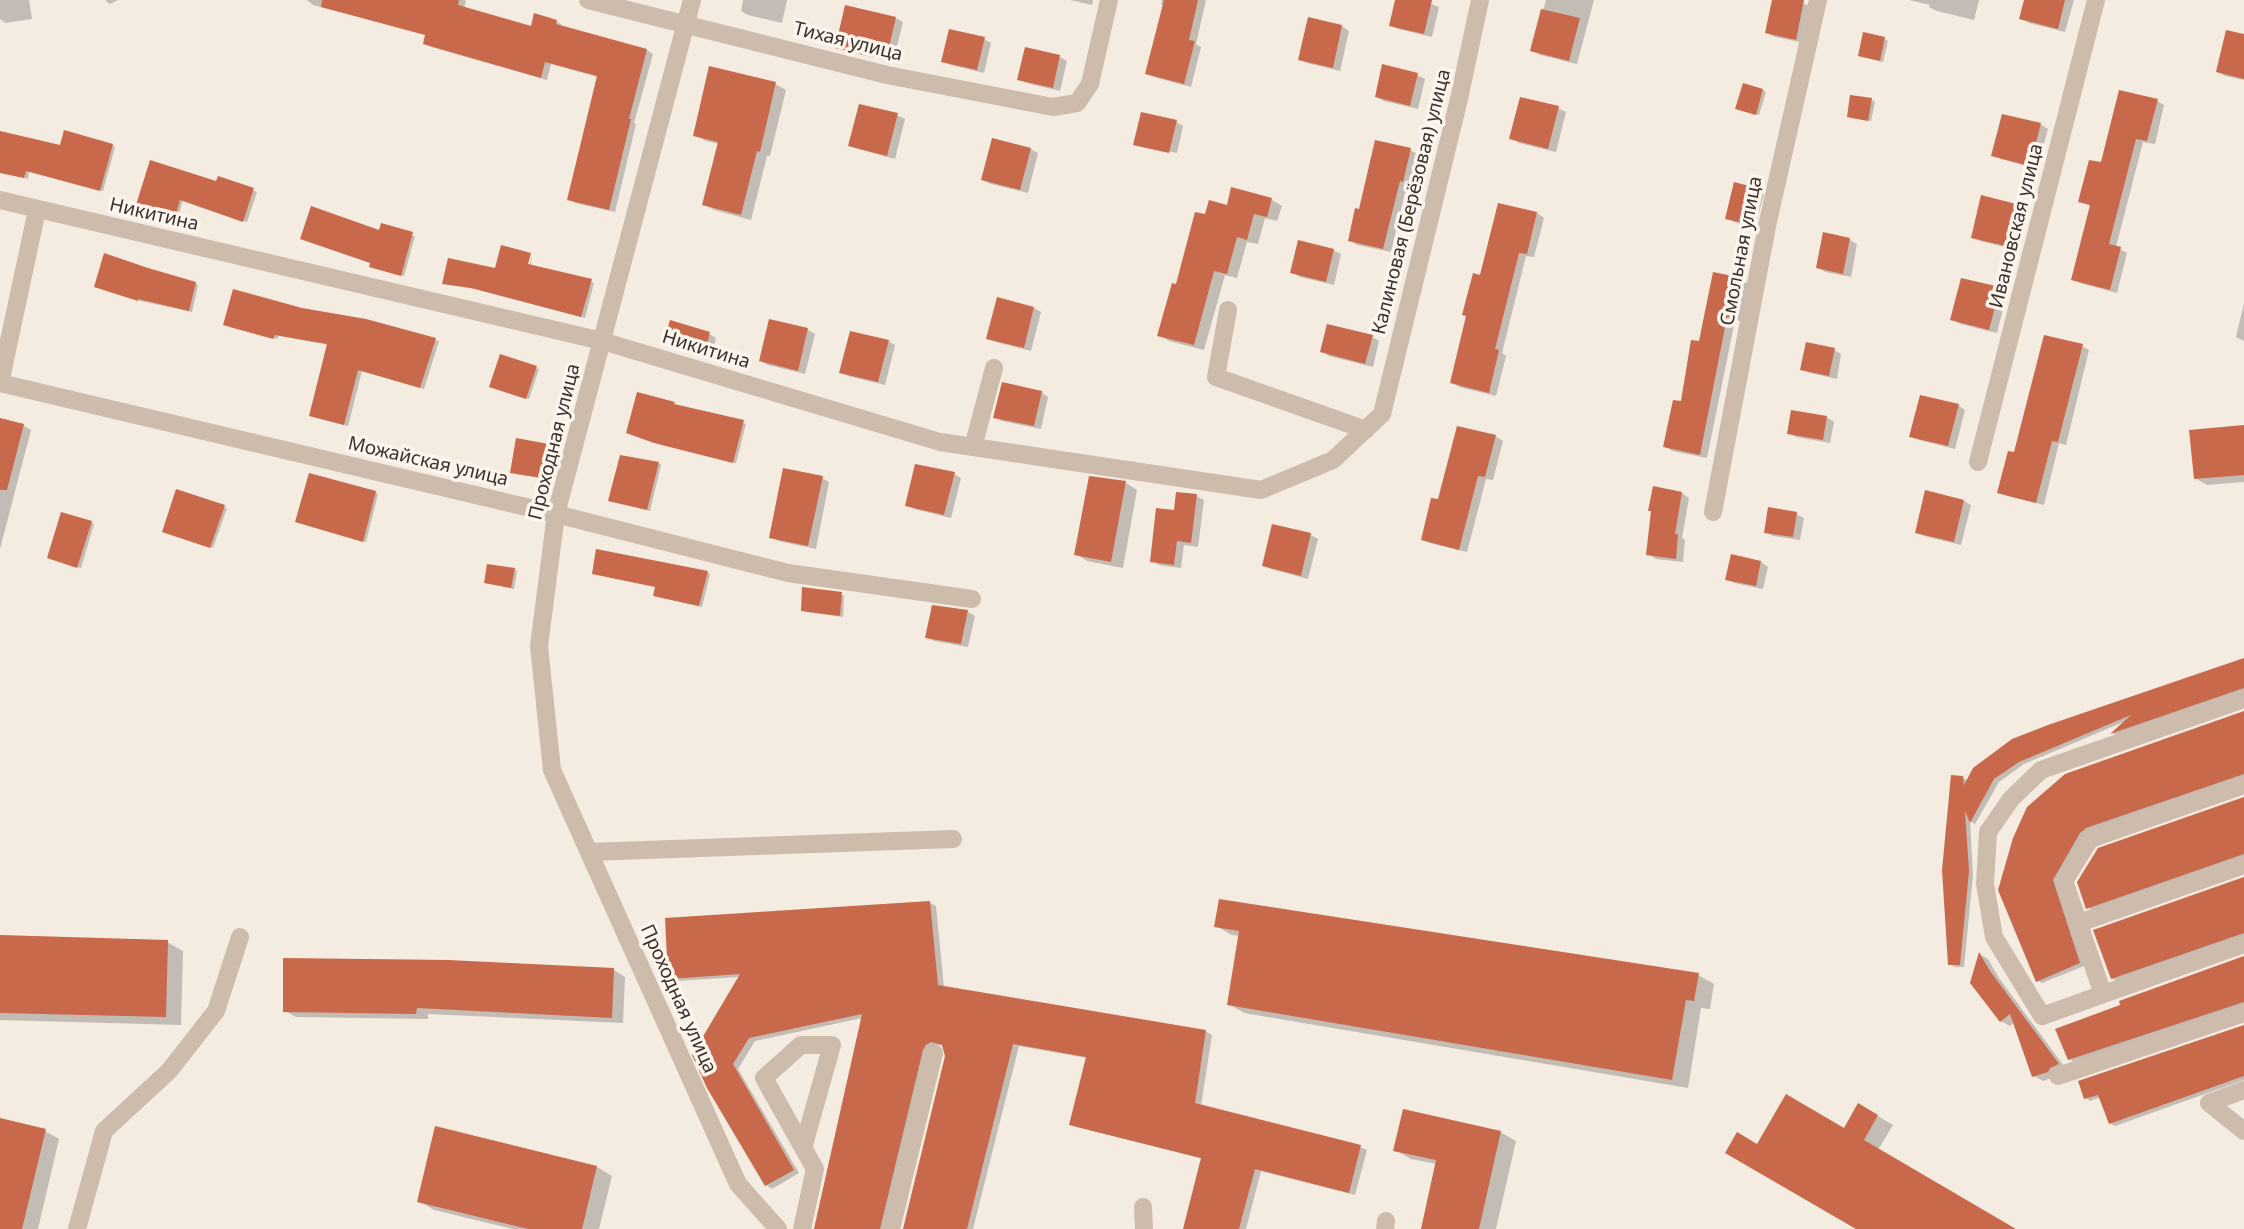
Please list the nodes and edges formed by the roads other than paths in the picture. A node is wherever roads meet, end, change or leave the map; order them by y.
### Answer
1 (589, 0) edge
2 (692, 0) edge
3 (1109, 0) edge
4 (1480, 0) edge
5 (1818, 0) edge
6 (2096, 0) edge
7 (686, 24) junction
8 (0, 200) edge
9 (37, 210) junction
10 (1228, 310) dead end
11 (602, 341) junction
12 (994, 368) dead end
13 (0, 383) edge
14 (1382, 414) joint
15 (1366, 430) junction
16 (973, 447) junction
17 (1978, 463) dead end
18 (1713, 512) dead end
19 (556, 514) junction
20 (972, 599) dead end
21 (2244, 699) edge
22 (2244, 785) edge
23 (953, 839) dead end
24 (589, 852) junction
25 (2244, 865) edge
26 (2079, 923) junction
27 (240, 937) dead end
28 (2244, 944) edge
29 (2103, 994) junction
30 (2244, 1013) edge
31 (934, 1053) dead end
32 (2058, 1076) dead end
33 (2244, 1090) edge
34 (2244, 1131) edge
35 (803, 1148) junction
36 (1143, 1207) dead end
37 (77, 1229) edge
38 (778, 1229) edge
39 (802, 1229) edge
40 (891, 1229) edge
41 (1144, 1229) edge

1 - 7 lane, Тихая улица
2 - 7 lane, Проходная улица
3 - 7 lane, Тихая улица
4 - 14 lane, Калиновая (Берёзовая) улица
5 - 18 lane, Смольная улица
6 - 17 lane, Ивановская улица
7 - 11 lane, Проходная улица
8 - 9 lane, Никитина
9 - 11 lane, Никитина
9 - 13 lane
10 - 15 lane
11 - 16 lane, Никитина
11 - 19 lane, Проходная улица
12 - 16 lane
13 - 19 lane, Можайская улица
14 - 15 lane, Никитина
15 - 16 lane, Никитина
19 - 20 lane, Можайская улица
19 - 24 lane, Проходная улица
21 - 29 lane
22 - 26 lane
23 - 24 lane
24 - 38 lane, Проходная улица
25 - 26 lane
26 - 29 lane
27 - 37 lane
28 - 29 lane
30 - 32 lane
31 - 40 lane
33 - 34 lane
35 - 35 lane
35 - 39 lane
36 - 41 lane

